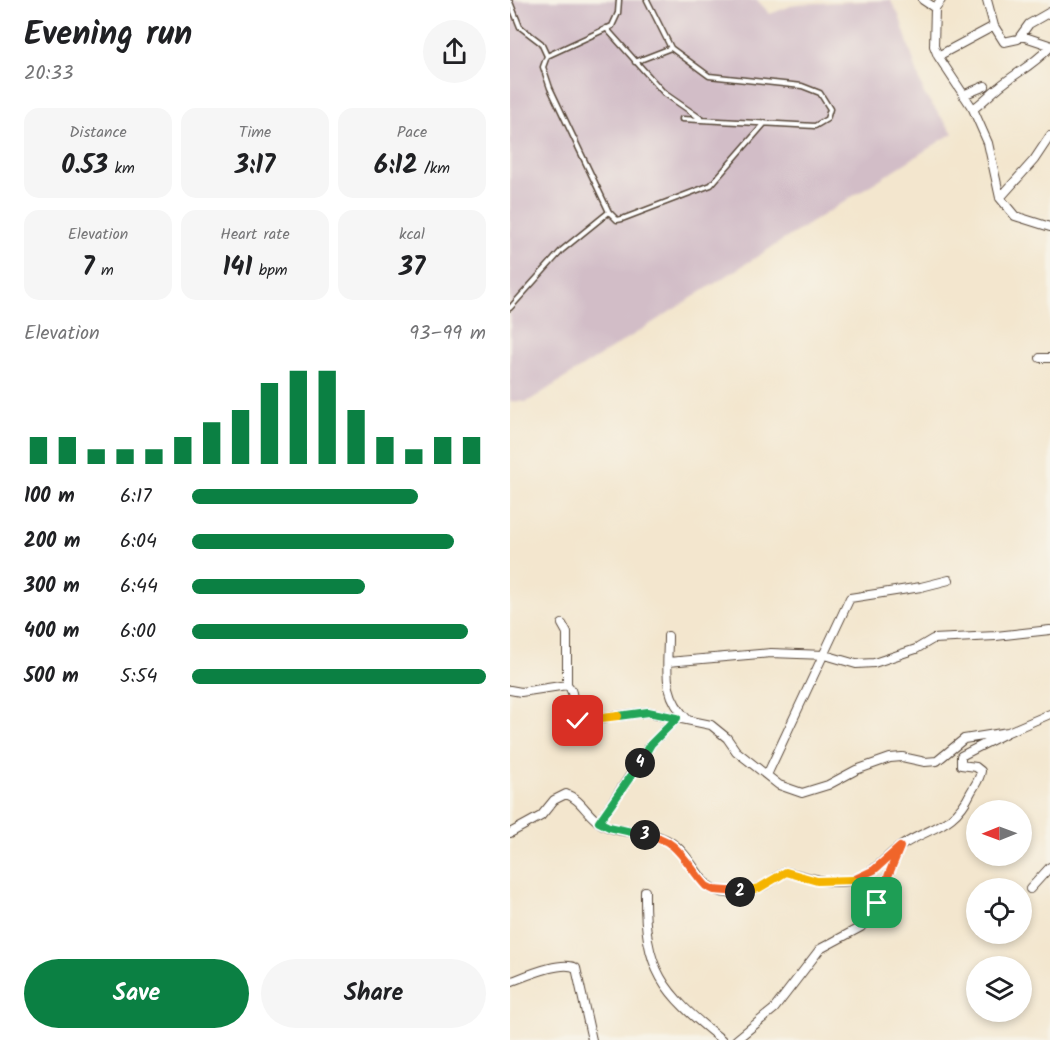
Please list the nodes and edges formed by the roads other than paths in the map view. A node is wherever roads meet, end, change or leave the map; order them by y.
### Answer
1 (619, 0) edge
2 (647, 0) edge
3 (922, 0) edge
4 (941, 0) edge
5 (987, 0) edge
6 (510, 2) edge
7 (935, 8) junction
8 (1050, 12) edge
9 (994, 26) junction
10 (606, 28) junction
11 (1022, 36) junction
12 (671, 48) junction
13 (547, 56) junction
14 (938, 56) junction
15 (635, 62) junction
16 (985, 86) dead end
17 (963, 94) junction
18 (973, 109) junction
19 (682, 119) dead end
20 (702, 120) junction
21 (765, 122) junction
22 (1050, 135) edge
23 (1000, 198) junction
24 (609, 212) junction
25 (1050, 227) edge
26 (510, 308) edge
27 (1040, 358) dead end
28 (1050, 358) edge
29 (949, 580) dead end
30 (562, 624) dead end
31 (1050, 630) edge
32 (668, 636) dead end
33 (825, 655) junction
34 (668, 662) junction
35 (567, 685) junction
36 (510, 690) edge
37 (1050, 714) edge
38 (677, 718) junction
39 (689, 721) junction
40 (1008, 732) junction
41 (767, 775) junction
42 (599, 822) junction
43 (510, 833) edge
44 (900, 847) junction
45 (1050, 867) edge
46 (1032, 887) edge
47 (645, 891) dead end
48 (510, 982) edge
49 (591, 1040) edge
50 (722, 1040) edge
51 (736, 1040) edge

1 - 10 lane
2 - 12 lane
3 - 7 street
4 - 7 street
5 - 9 street
6 - 13 lane
7 - 14 street
8 - 11 street
9 - 11 street
9 - 14 street
10 - 13 lane
10 - 15 lane
11 - 18 street
12 - 15 lane
12 - 21 lane
13 - 24 lane
14 - 17 street
15 - 20 lane
16 - 17 street
17 - 18 street
18 - 23 street
19 - 20 lane
20 - 21 lane
21 - 24 lane
22 - 23 street
23 - 25 street
24 - 26 lane
27 - 28 street
29 - 33 street
30 - 35 street
31 - 33 street
32 - 34 street
33 - 34 street
33 - 41 street
34 - 39 street
35 - 36 street
35 - 38 street
37 - 40 street
38 - 39 street
38 - 42 street
39 - 41 street
40 - 41 street
40 - 44 street
42 - 43 street
42 - 44 street
44 - 51 street
45 - 46 street
47 - 50 street
48 - 49 street

